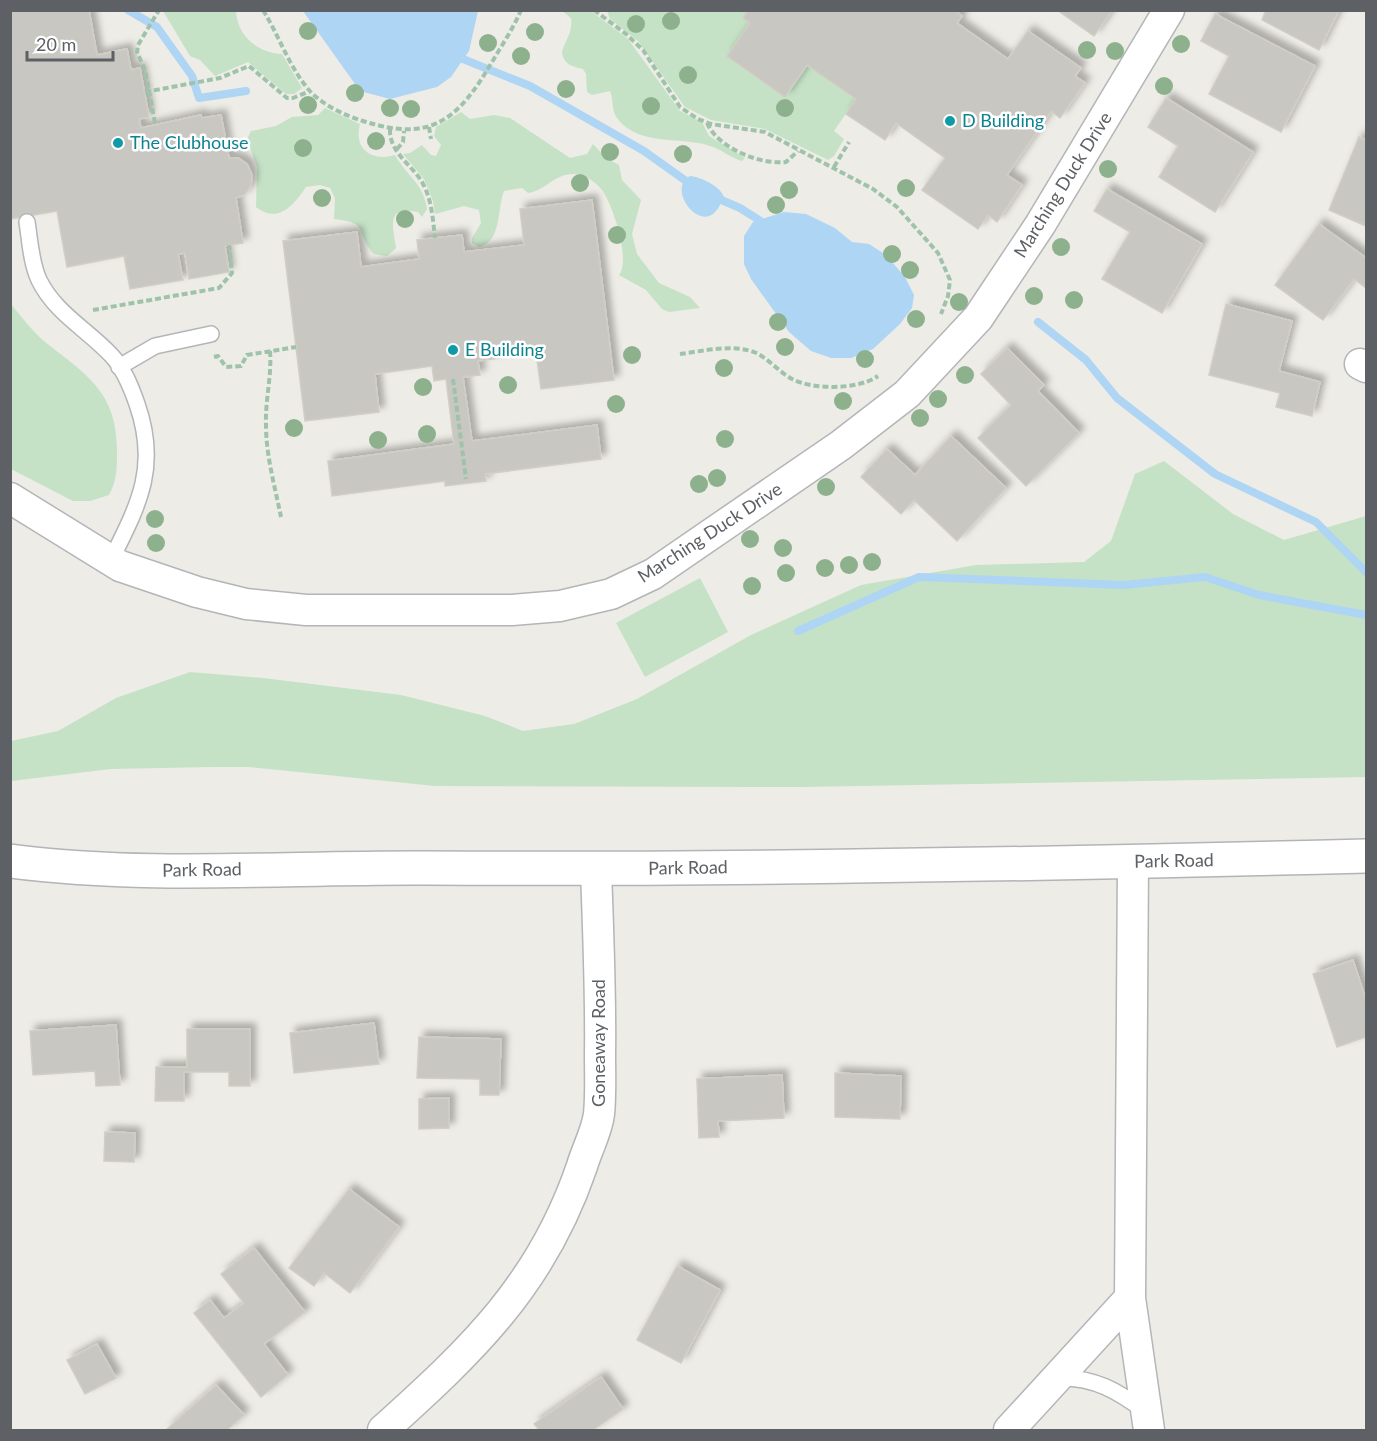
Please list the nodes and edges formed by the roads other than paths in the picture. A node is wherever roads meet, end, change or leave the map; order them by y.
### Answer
1 (1169, 10) edge
2 (27, 222) dead end
3 (211, 334) dead end
4 (119, 367) junction
5 (10, 498) edge
6 (111, 560) junction
7 (1366, 856) edge
8 (10, 861) edge
9 (1133, 862) junction
10 (596, 869) junction
11 (1130, 1298) junction
12 (1057, 1378) junction
13 (1147, 1421) edge
14 (383, 1431) edge
15 (1009, 1431) edge

1 - 6 street, Marching Duck Drive
2 - 4 lane
3 - 4 lane
4 - 6 lane
5 - 6 street, Marching Duck Drive
7 - 9 main road, Park Road
8 - 10 main road, Park Road
9 - 10 main road, Park Road
9 - 11 street
10 - 14 street, Goneaway Road
11 - 12 street
11 - 13 street
12 - 13 lane
12 - 15 street

